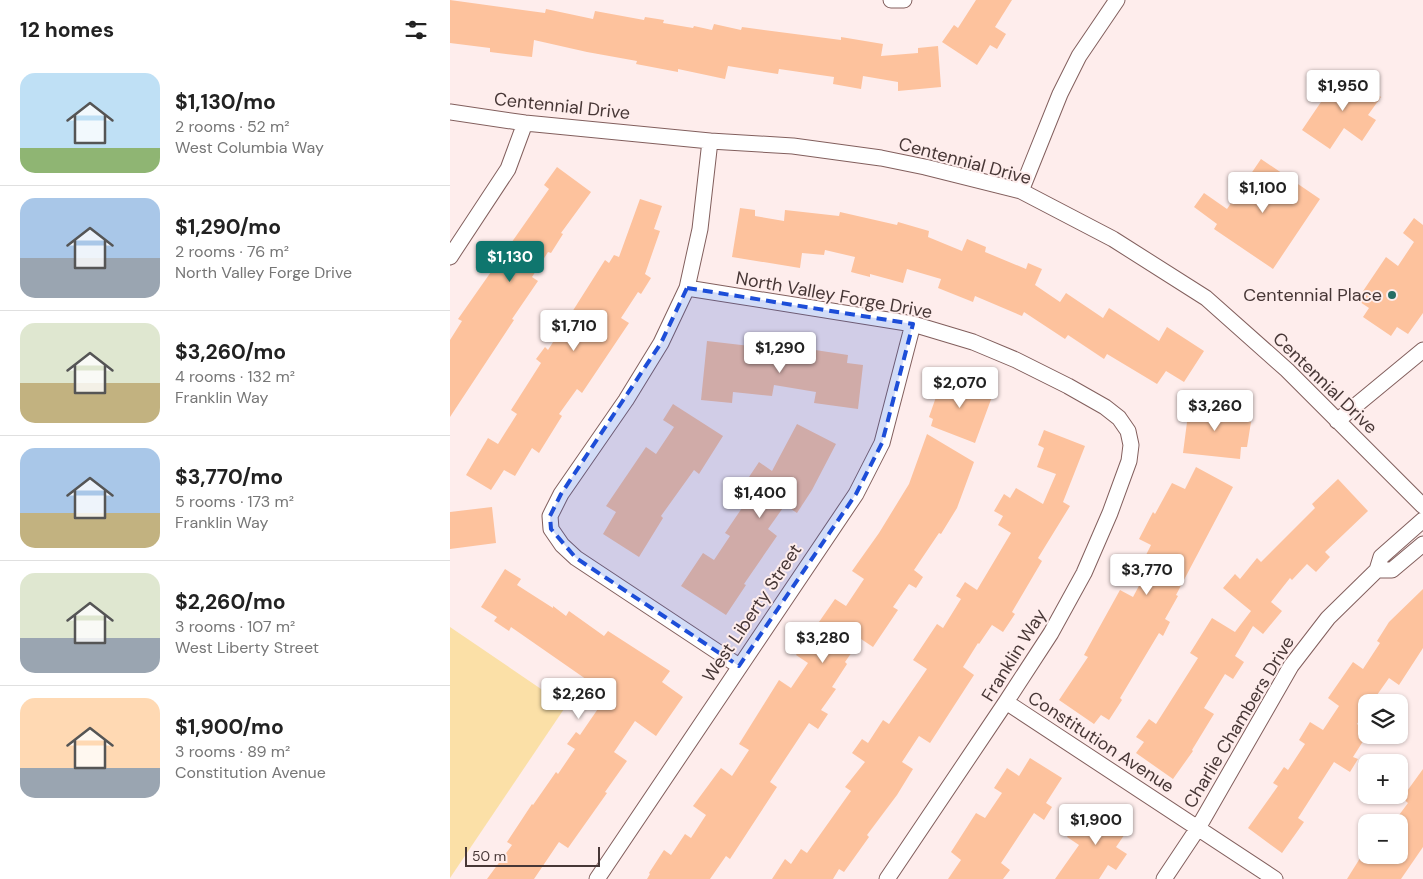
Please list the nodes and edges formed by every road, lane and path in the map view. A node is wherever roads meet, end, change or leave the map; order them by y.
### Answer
1 (891, 0) edge
2 (904, 0) edge
3 (1117, 0) edge
4 (450, 112) edge
5 (525, 123) junction
6 (710, 141) junction
7 (1021, 191) junction
8 (450, 257) edge
9 (687, 288) junction
10 (913, 324) junction
11 (1423, 350) edge
12 (1337, 421) junction
13 (1128, 431) joint
14 (1423, 506) edge
15 (1423, 520) edge
16 (1423, 544) edge
17 (1377, 570) junction
18 (739, 666) junction
19 (1006, 702) junction
20 (1198, 828) junction
21 (597, 879) edge
22 (887, 879) edge
23 (1164, 879) edge
24 (1275, 879) edge

1 - 2 street
3 - 7 street
4 - 5 street, Centennial Drive
5 - 6 street, Centennial Drive
5 - 8 street
6 - 7 street, Centennial Drive
6 - 9 street
7 - 12 street, Centennial Drive
9 - 10 street, North Valley Forge Drive
9 - 18 street
10 - 13 street, North Valley Forge Drive
10 - 18 street, West Liberty Street
11 - 12 street
12 - 14 street, Centennial Drive
13 - 19 street, Franklin Way
15 - 17 street, Charlie Chambers Drive
16 - 17 street, Charlie Chambers Drive
17 - 20 street, Charlie Chambers Drive
18 - 21 street, West Liberty Street
19 - 20 street, Constitution Avenue
19 - 22 street, Franklin Way
20 - 23 street, Charlie Chambers Drive
20 - 24 street, Constitution Avenue

